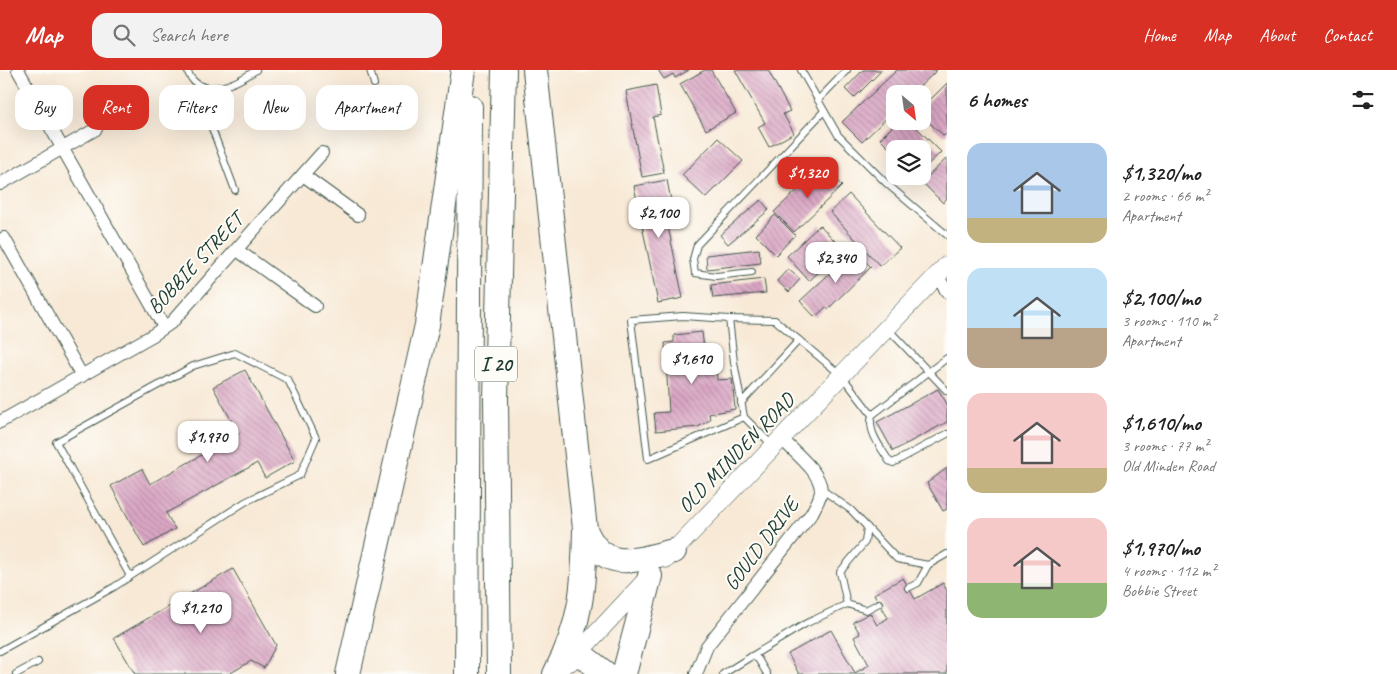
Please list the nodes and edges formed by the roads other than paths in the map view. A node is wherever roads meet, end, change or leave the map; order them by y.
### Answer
1 (18, 70) edge
2 (187, 70) edge
3 (256, 70) edge
4 (370, 70) edge
5 (463, 70) edge
6 (472, 70) edge
7 (504, 70) edge
8 (535, 70) edge
9 (801, 70) edge
10 (848, 70) edge
11 (374, 84) dead end
12 (199, 85) edge
13 (229, 85) edge
14 (818, 100) junction
15 (824, 111) junction
16 (94, 130) edge
17 (212, 130) edge
18 (62, 148) junction
19 (322, 154) dead end
20 (303, 175) junction
21 (0, 184) edge
22 (235, 190) dead end
23 (358, 215) dead end
24 (947, 235) edge
25 (4, 238) dead end
26 (237, 250) junction
27 (942, 270) edge
28 (752, 272) dead end
29 (947, 292) edge
30 (315, 306) dead end
31 (729, 319) junction
32 (164, 328) junction
33 (887, 328) junction
34 (799, 340) junction
35 (947, 358) edge
36 (928, 373) junction
37 (82, 376) junction
38 (842, 376) junction
39 (947, 391) edge
40 (741, 403) junction
41 (872, 415) junction
42 (744, 417) junction
43 (0, 422) edge
44 (947, 434) edge
45 (778, 443) junction
46 (821, 490) junction
47 (867, 527) junction
48 (585, 529) junction
49 (674, 551) junction
50 (947, 554) edge
51 (928, 565) junction
52 (130, 576) junction
53 (650, 576) junction
54 (908, 588) dead end
55 (879, 603) dead end
56 (847, 604) junction
57 (0, 651) edge
58 (579, 653) junction
59 (752, 656) junction
60 (38, 662) dead end
61 (467, 665) edge
62 (499, 666) edge
63 (16, 674) edge
64 (348, 674) edge
65 (555, 674) edge
66 (560, 674) edge
67 (606, 674) edge
68 (624, 674) edge
69 (696, 674) edge
70 (723, 674) edge
71 (767, 674) edge

1 - 18 street
2 - 12 lane
3 - 13 lane
4 - 11 lane
5 - 64 highway
6 - 61 highway, I 20
7 - 62 highway, I 20
8 - 48 highway
9 - 14 lane
10 - 14 lane
14 - 15 lane
15 - 24 lane
15 - 28 lane
16 - 18 street
17 - 22 lane
18 - 21 street
18 - 32 street
19 - 20 street, BOBBIE STREET
20 - 23 street
20 - 26 street, BOBBIE STREET
25 - 37 street
26 - 30 street
26 - 32 street, BOBBIE STREET
27 - 29 street
27 - 33 main road, OLD MINDEN ROAD
31 - 34 lane
31 - 40 lane
31 - 42 lane
32 - 37 street, BOBBIE STREET
33 - 36 lane
33 - 38 main road, OLD MINDEN ROAD
34 - 38 lane
34 - 40 lane
35 - 36 lane
36 - 39 lane
36 - 41 lane
37 - 43 street, BOBBIE STREET
38 - 41 lane
38 - 45 main road, OLD MINDEN ROAD
40 - 42 lane
41 - 44 lane
42 - 45 lane
45 - 46 street, GOULD DRIVE
45 - 49 main road, OLD MINDEN ROAD
46 - 47 lane
46 - 69 street, GOULD DRIVE
47 - 51 lane
47 - 56 lane
48 - 49 highway
48 - 65 highway
49 - 53 main road, OLD MINDEN ROAD
50 - 51 lane
51 - 54 lane
52 - 52 lane
52 - 57 lane
53 - 58 main road, OLD MINDEN ROAD
53 - 68 highway
55 - 56 lane
56 - 59 lane
58 - 66 main road, OLD MINDEN ROAD
58 - 67 highway
59 - 70 lane
59 - 71 lane
60 - 63 lane

